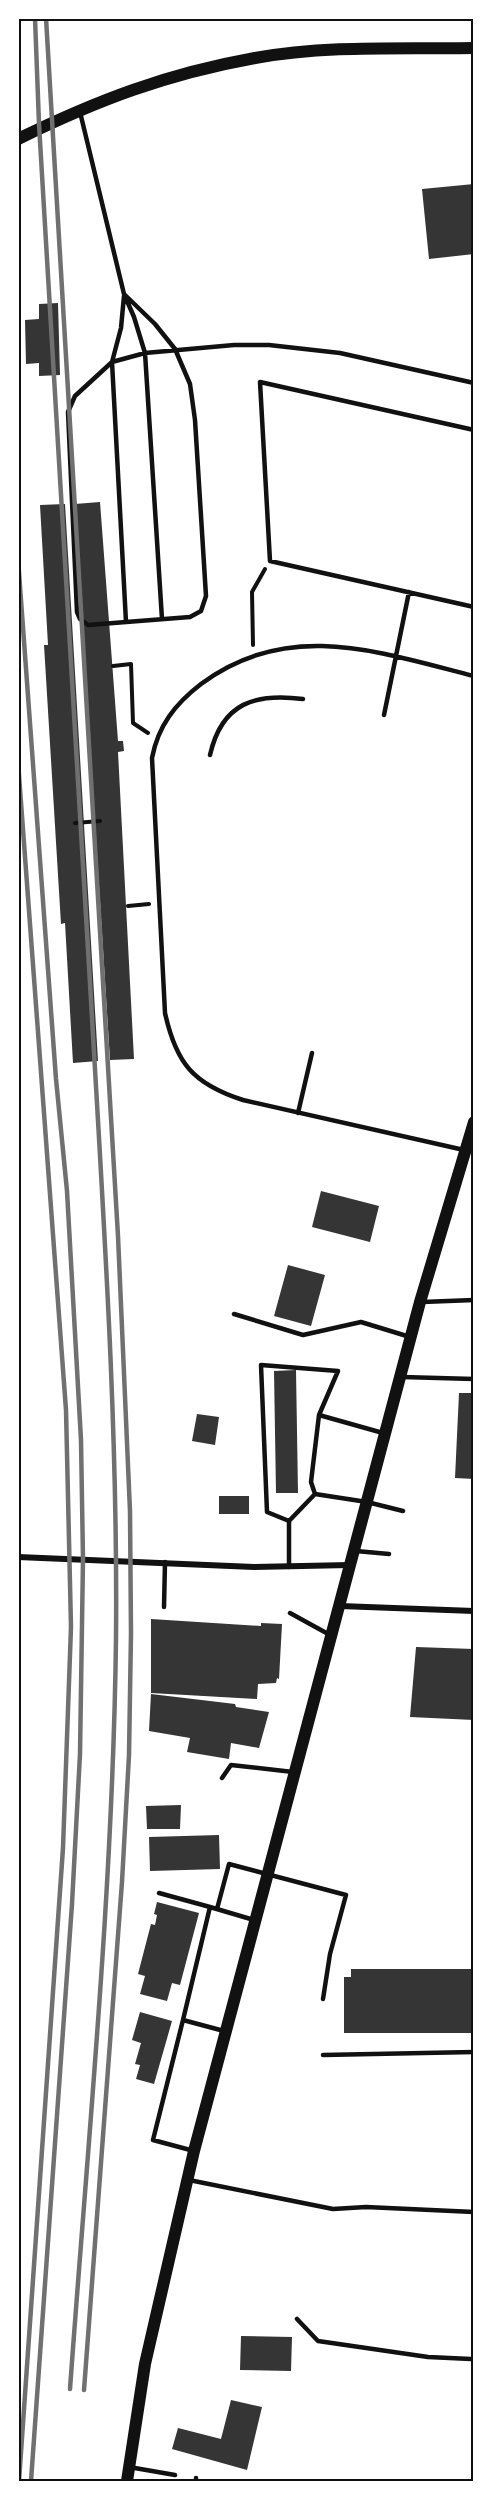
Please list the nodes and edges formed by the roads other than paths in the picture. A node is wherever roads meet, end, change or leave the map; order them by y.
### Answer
1 (474, 48) edge
2 (80, 109) junction
3 (18, 139) edge
4 (124, 294) junction
5 (175, 349) junction
6 (145, 353) junction
7 (112, 362) junction
8 (474, 383) edge
9 (474, 430) edge
10 (409, 592) junction
11 (474, 607) edge
12 (162, 619) junction
13 (126, 621) junction
14 (395, 656) junction
15 (474, 676) edge
16 (303, 699) dead end
17 (384, 715) dead end
18 (210, 754) dead end
19 (312, 1053) dead end
20 (298, 1113) junction
21 (474, 1125) edge
22 (464, 1150) junction
23 (474, 1300) edge
24 (420, 1302) junction
25 (234, 1314) dead end
26 (410, 1337) junction
27 (400, 1377) junction
28 (474, 1379) edge
29 (319, 1415) junction
30 (385, 1434) junction
31 (315, 1494) junction
32 (367, 1502) junction
33 (403, 1511) dead end
34 (289, 1521) junction
35 (354, 1551) junction
36 (389, 1554) dead end
37 (18, 1557) edge
38 (165, 1562) junction
39 (350, 1565) junction
40 (289, 1567) junction
41 (340, 1606) junction
42 (164, 1607) dead end
43 (474, 1611) edge
44 (290, 1613) dead end
45 (332, 1636) junction
46 (295, 1773) junction
47 (222, 1778) dead end
48 (268, 1875) junction
49 (159, 1893) dead end
50 (210, 1907) junction
51 (217, 1909) junction
52 (256, 1921) junction
53 (323, 1999) dead end
54 (183, 2020) junction
55 (226, 2032) junction
56 (474, 2052) edge
57 (323, 2055) dead end
58 (194, 2151) junction
59 (187, 2179) junction
60 (474, 2212) edge
61 (297, 2319) dead end
62 (471, 2359) dead end
63 (129, 2467) junction
64 (174, 2475) dead end
65 (128, 2481) edge

1 - 2 main road
2 - 3 main road
2 - 4 lane
4 - 5 lane
4 - 6 lane
4 - 7 lane
5 - 6 lane
5 - 8 lane
5 - 12 lane
6 - 7 lane
6 - 12 lane
7 - 13 lane
7 - 13 lane
9 - 10 lane
10 - 11 lane
10 - 14 lane
12 - 13 lane
14 - 15 lane
14 - 17 lane
14 - 20 lane
16 - 18 lane
19 - 20 lane
20 - 22 lane
21 - 22 main road
22 - 24 main road
23 - 24 lane
24 - 26 main road
25 - 26 lane
26 - 27 main road
27 - 28 lane
27 - 30 main road
29 - 30 lane
29 - 31 lane
29 - 34 lane
30 - 32 main road
31 - 32 lane
31 - 34 lane
32 - 33 lane
32 - 35 main road
34 - 40 lane
35 - 36 lane
35 - 39 main road
37 - 38 street
38 - 40 street
38 - 42 lane
39 - 40 street
39 - 41 main road
41 - 43 street
41 - 45 main road
44 - 45 lane
45 - 46 main road
46 - 47 lane
46 - 48 main road
48 - 51 lane
48 - 52 main road
48 - 53 lane
49 - 50 lane
50 - 51 lane
50 - 54 lane
51 - 52 lane
52 - 55 main road
54 - 55 lane
54 - 58 lane
55 - 58 main road
56 - 57 lane
58 - 59 main road
59 - 60 lane
59 - 63 main road
61 - 62 lane
63 - 64 lane
63 - 65 main road

